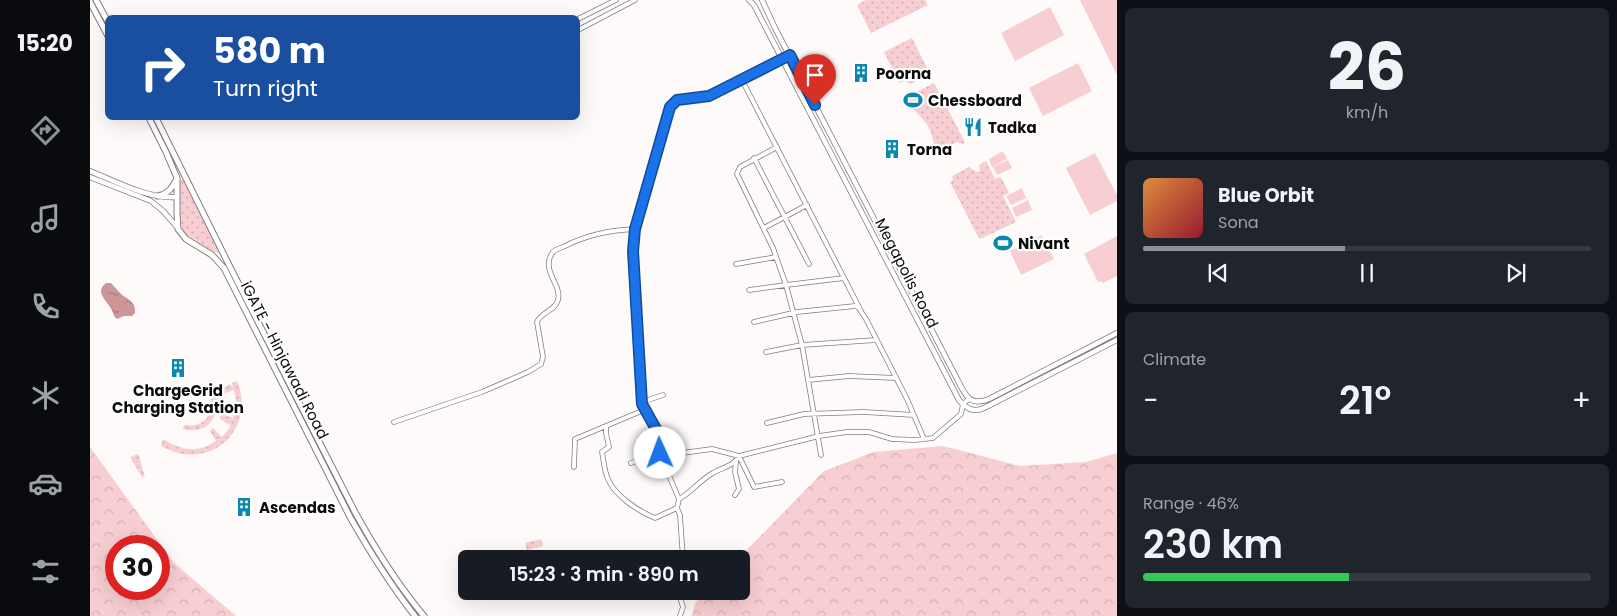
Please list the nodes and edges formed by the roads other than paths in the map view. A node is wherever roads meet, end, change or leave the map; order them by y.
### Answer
1 (96, 0) edge
2 (616, 0) edge
3 (635, 0) edge
4 (749, 0) edge
5 (762, 0) edge
6 (90, 2) edge
7 (105, 16) edge
8 (580, 18) edge
9 (580, 29) edge
10 (105, 30) edge
11 (790, 55) junction
12 (782, 60) junction
13 (742, 80) junction
14 (150, 120) edge
15 (157, 120) edge
16 (777, 147) junction
17 (754, 158) junction
18 (90, 171) edge
19 (90, 177) edge
20 (177, 178) junction
21 (158, 196) junction
22 (177, 197) junction
23 (807, 206) junction
24 (784, 217) junction
25 (764, 228) junction
26 (178, 229) junction
27 (635, 229) junction
28 (224, 254) junction
29 (776, 257) junction
30 (216, 258) junction
31 (736, 264) dead end
32 (809, 264) dead end
33 (844, 278) junction
34 (786, 285) junction
35 (749, 290) dead end
36 (861, 311) junction
37 (794, 313) junction
38 (754, 322) dead end
39 (1117, 333) edge
40 (876, 340) junction
41 (1117, 340) edge
42 (802, 345) junction
43 (766, 352) dead end
44 (896, 378) junction
45 (808, 380) junction
46 (663, 395) dead end
47 (969, 399) junction
48 (642, 402) junction
49 (963, 404) junction
50 (644, 410) junction
51 (815, 414) junction
52 (914, 415) junction
53 (394, 422) dead end
54 (767, 423) dead end
55 (606, 427) junction
56 (819, 436) junction
57 (924, 439) junction
58 (666, 447) junction
59 (660, 453) junction
60 (739, 456) junction
61 (821, 456) dead end
62 (736, 462) junction
63 (631, 463) dead end
64 (574, 467) dead end
65 (782, 482) dead end
66 (735, 495) dead end
67 (678, 499) junction
68 (677, 508) junction
69 (682, 550) edge
70 (681, 600) edge
71 (416, 616) edge
72 (424, 616) edge
73 (680, 616) edge

1 - 7 main road
2 - 8 street
3 - 9 street
4 - 12 street, Megapolis Road
5 - 11 street, Megapolis Road
6 - 10 main road
11 - 12 street
11 - 47 street, Megapolis Road
12 - 13 street
12 - 49 street, Megapolis Road
13 - 16 street
13 - 27 street
14 - 20 main road
15 - 28 main road, iGATE - Hinjawadi Road
16 - 17 street
16 - 23 street
17 - 24 street
17 - 25 street
18 - 21 street
19 - 26 street
20 - 21 main road
20 - 22 main road
21 - 22 street
22 - 26 main road
23 - 24 street
23 - 33 street
24 - 25 street
24 - 32 street
25 - 29 street
26 - 30 main road, iGATE - Hinjawadi Road
27 - 48 street
27 - 53 street
28 - 30 main road
28 - 72 main road, iGATE - Hinjawadi Road
29 - 31 street
29 - 34 street
30 - 71 main road, iGATE - Hinjawadi Road
33 - 34 street
33 - 36 street
34 - 35 street
34 - 37 street
36 - 37 street
36 - 40 street
37 - 38 street
37 - 42 street
39 - 47 street
40 - 42 street
40 - 44 street
41 - 49 street
42 - 43 street
42 - 45 street
44 - 45 street
44 - 52 street
45 - 51 street
46 - 48 street
47 - 49 street
48 - 50 street
49 - 57 street
50 - 55 street
50 - 58 street
51 - 52 street
51 - 54 street
51 - 56 street
52 - 57 street
55 - 64 street
55 - 68 street
56 - 57 street
56 - 60 street
56 - 61 street
58 - 59 street
58 - 60 street
59 - 63 street
59 - 67 street
60 - 62 street
60 - 65 street
62 - 66 street
62 - 67 street
67 - 68 street
68 - 69 street
70 - 73 street

